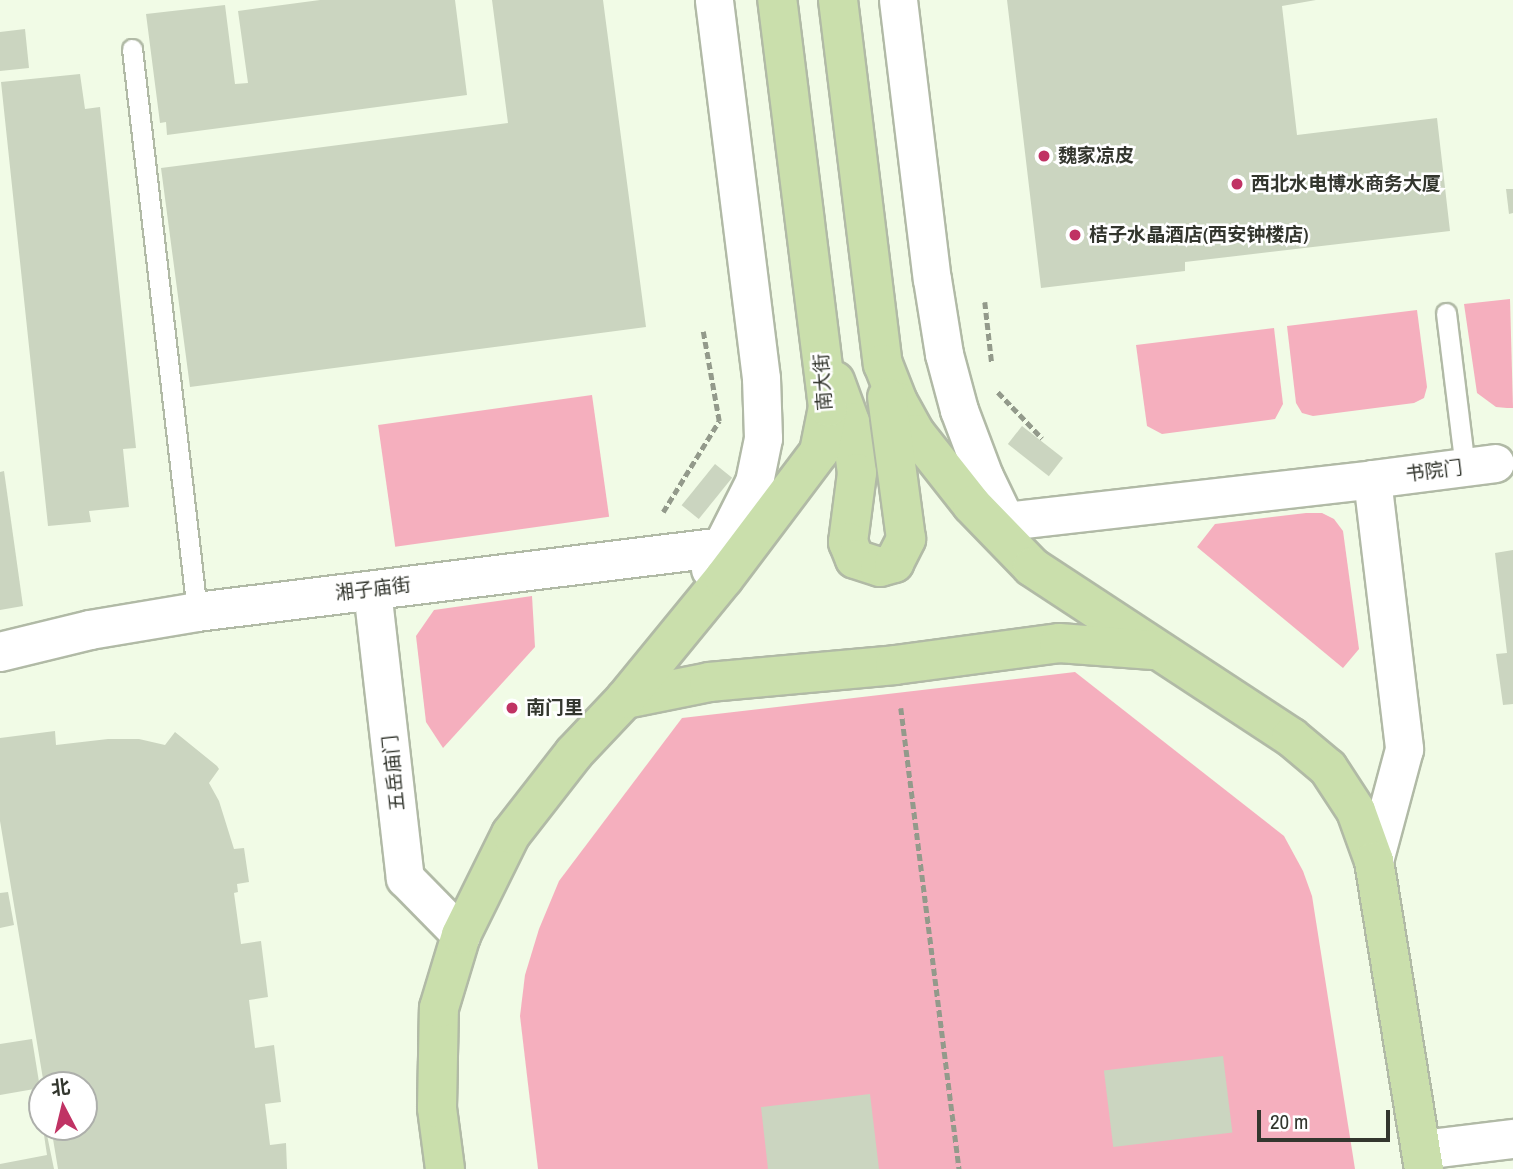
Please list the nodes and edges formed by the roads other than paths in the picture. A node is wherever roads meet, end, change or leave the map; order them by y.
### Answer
1 (714, 0) edge
2 (777, 0) edge
3 (838, 0) edge
4 (898, 0) edge
5 (132, 49) dead end
6 (1446, 313) dead end
7 (819, 336) junction
8 (883, 364) junction
9 (1480, 465) joint
10 (1372, 479) junction
11 (972, 505) junction
12 (1006, 521) junction
13 (735, 545) junction
14 (1032, 567) junction
15 (372, 590) junction
16 (197, 612) junction
17 (1155, 650) junction
18 (0, 652) edge
19 (625, 699) junction
20 (1374, 861) junction
21 (461, 935) junction
22 (1513, 1139) edge
23 (1423, 1160) edge
24 (445, 1169) edge

1 - 13 street
2 - 7 main road, 南大街
3 - 8 main road
4 - 12 street
5 - 16 lane
6 - 9 lane
7 - 8 main road
7 - 13 main road, 南大街
8 - 11 main road
9 - 10 street, 书院门
10 - 12 street, 书院门
10 - 20 street
11 - 12 street
11 - 14 main road
12 - 14 street
13 - 15 street, 湘子庙街
13 - 19 main road, 南大街
14 - 17 main road
15 - 16 street, 湘子庙街
15 - 21 street, 五岳庙门
16 - 18 street, 湘子庙街
17 - 19 main road
17 - 20 main road
19 - 21 main road, 南大街
20 - 23 main road
21 - 24 main road, 南大街
22 - 23 street

